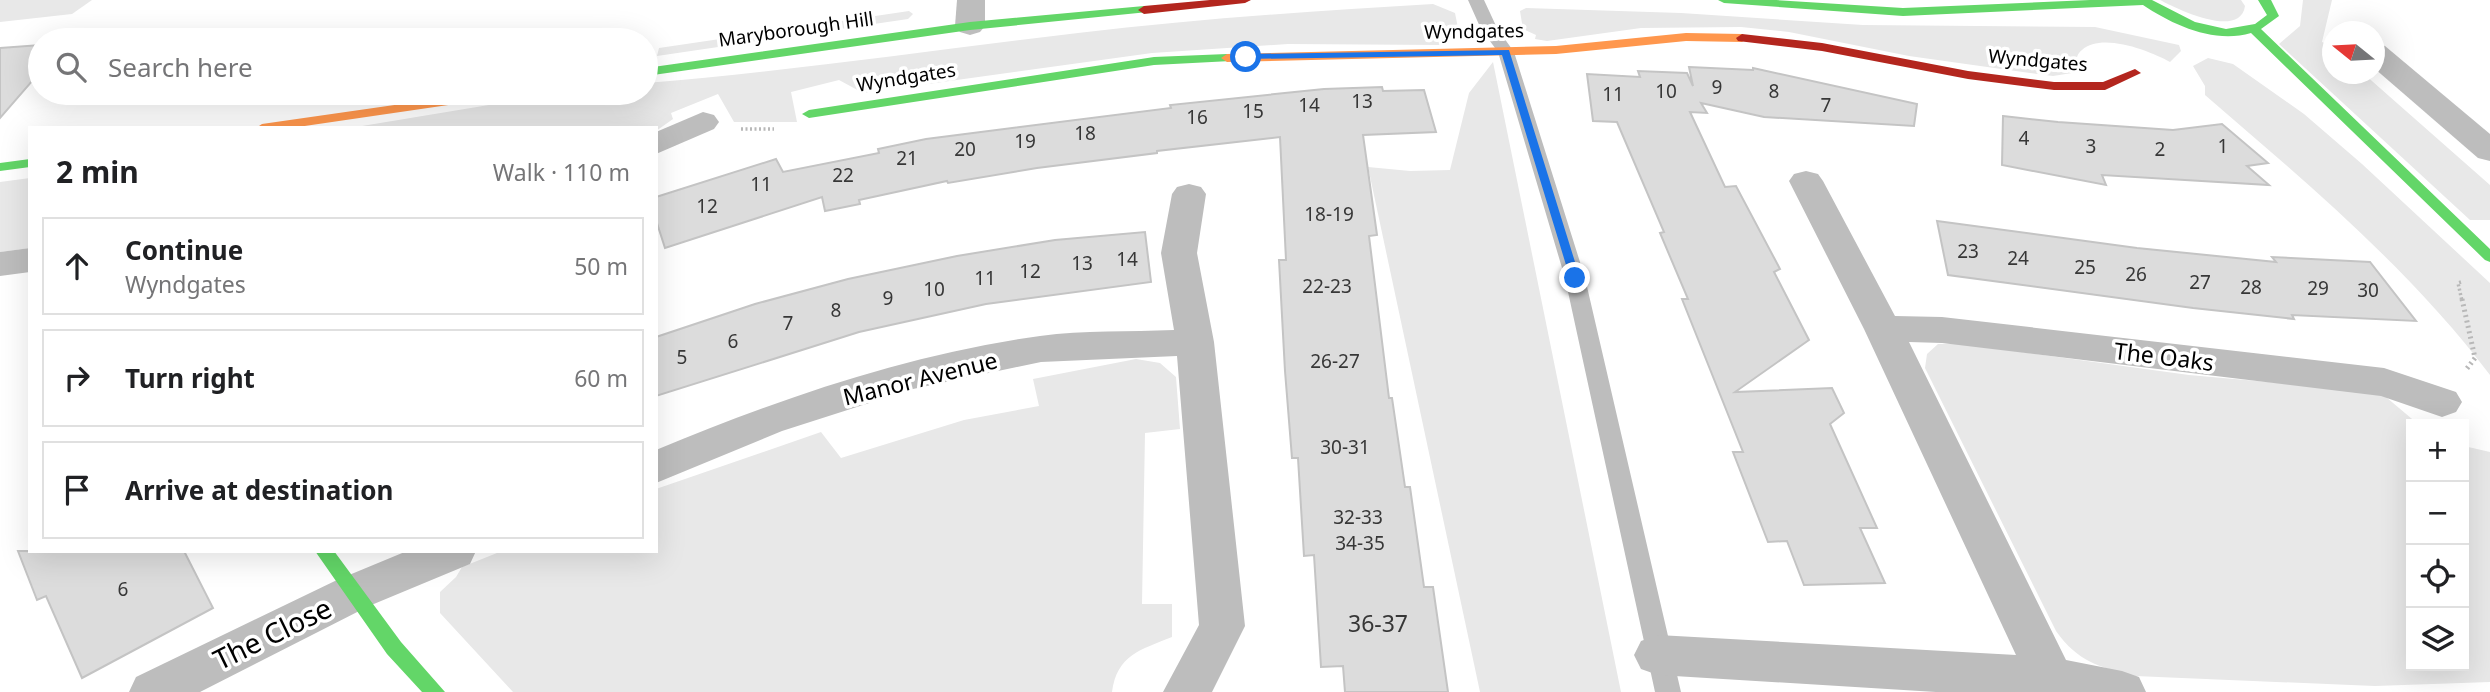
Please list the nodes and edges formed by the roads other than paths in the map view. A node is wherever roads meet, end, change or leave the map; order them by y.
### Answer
1 (1245, 0) edge
2 (1476, 0) edge
3 (1724, 0) edge
4 (2145, 0) edge
5 (2264, 0) edge
6 (970, 13) edge
7 (2255, 30) junction
8 (1506, 52) junction
9 (2385, 61) edge
10 (658, 70) edge
11 (2135, 73) dead end
12 (428, 105) edge
13 (810, 114) road end
14 (703, 122) road end
15 (316, 123) edge
16 (284, 126) edge
17 (658, 143) edge
18 (2490, 151) edge
19 (28, 163) edge
20 (0, 167) edge
21 (1806, 181) dead end
22 (1189, 194) dead end
23 (2490, 257) edge
24 (28, 260) edge
25 (0, 264) edge
26 (1883, 329) junction
27 (1195, 342) junction
28 (2442, 402) road end
29 (658, 466) edge
30 (325, 553) edge
31 (449, 553) edge
32 (353, 593) junction
33 (1663, 674) edge
34 (2051, 678) junction
35 (153, 692) edge
36 (435, 692) edge
37 (1187, 692) edge
38 (2122, 692) edge

1 - 6 street, Maryborough Hill
2 - 8 lane
3 - 4 street
4 - 7 street
5 - 7 street
6 - 10 street, Maryborough Hill
7 - 23 street
8 - 11 street, Wyndgates
8 - 13 street, Wyndgates
8 - 33 lane
9 - 18 street
12 - 15 street
14 - 17 street
15 - 16 street
19 - 20 street
21 - 26 street
22 - 27 street
24 - 25 street
26 - 28 street, The Oaks
26 - 34 street
27 - 29 street, Manor Avenue
27 - 37 street
30 - 32 street
31 - 32 street
32 - 35 street, The Close
32 - 36 street
33 - 34 street
34 - 38 street

